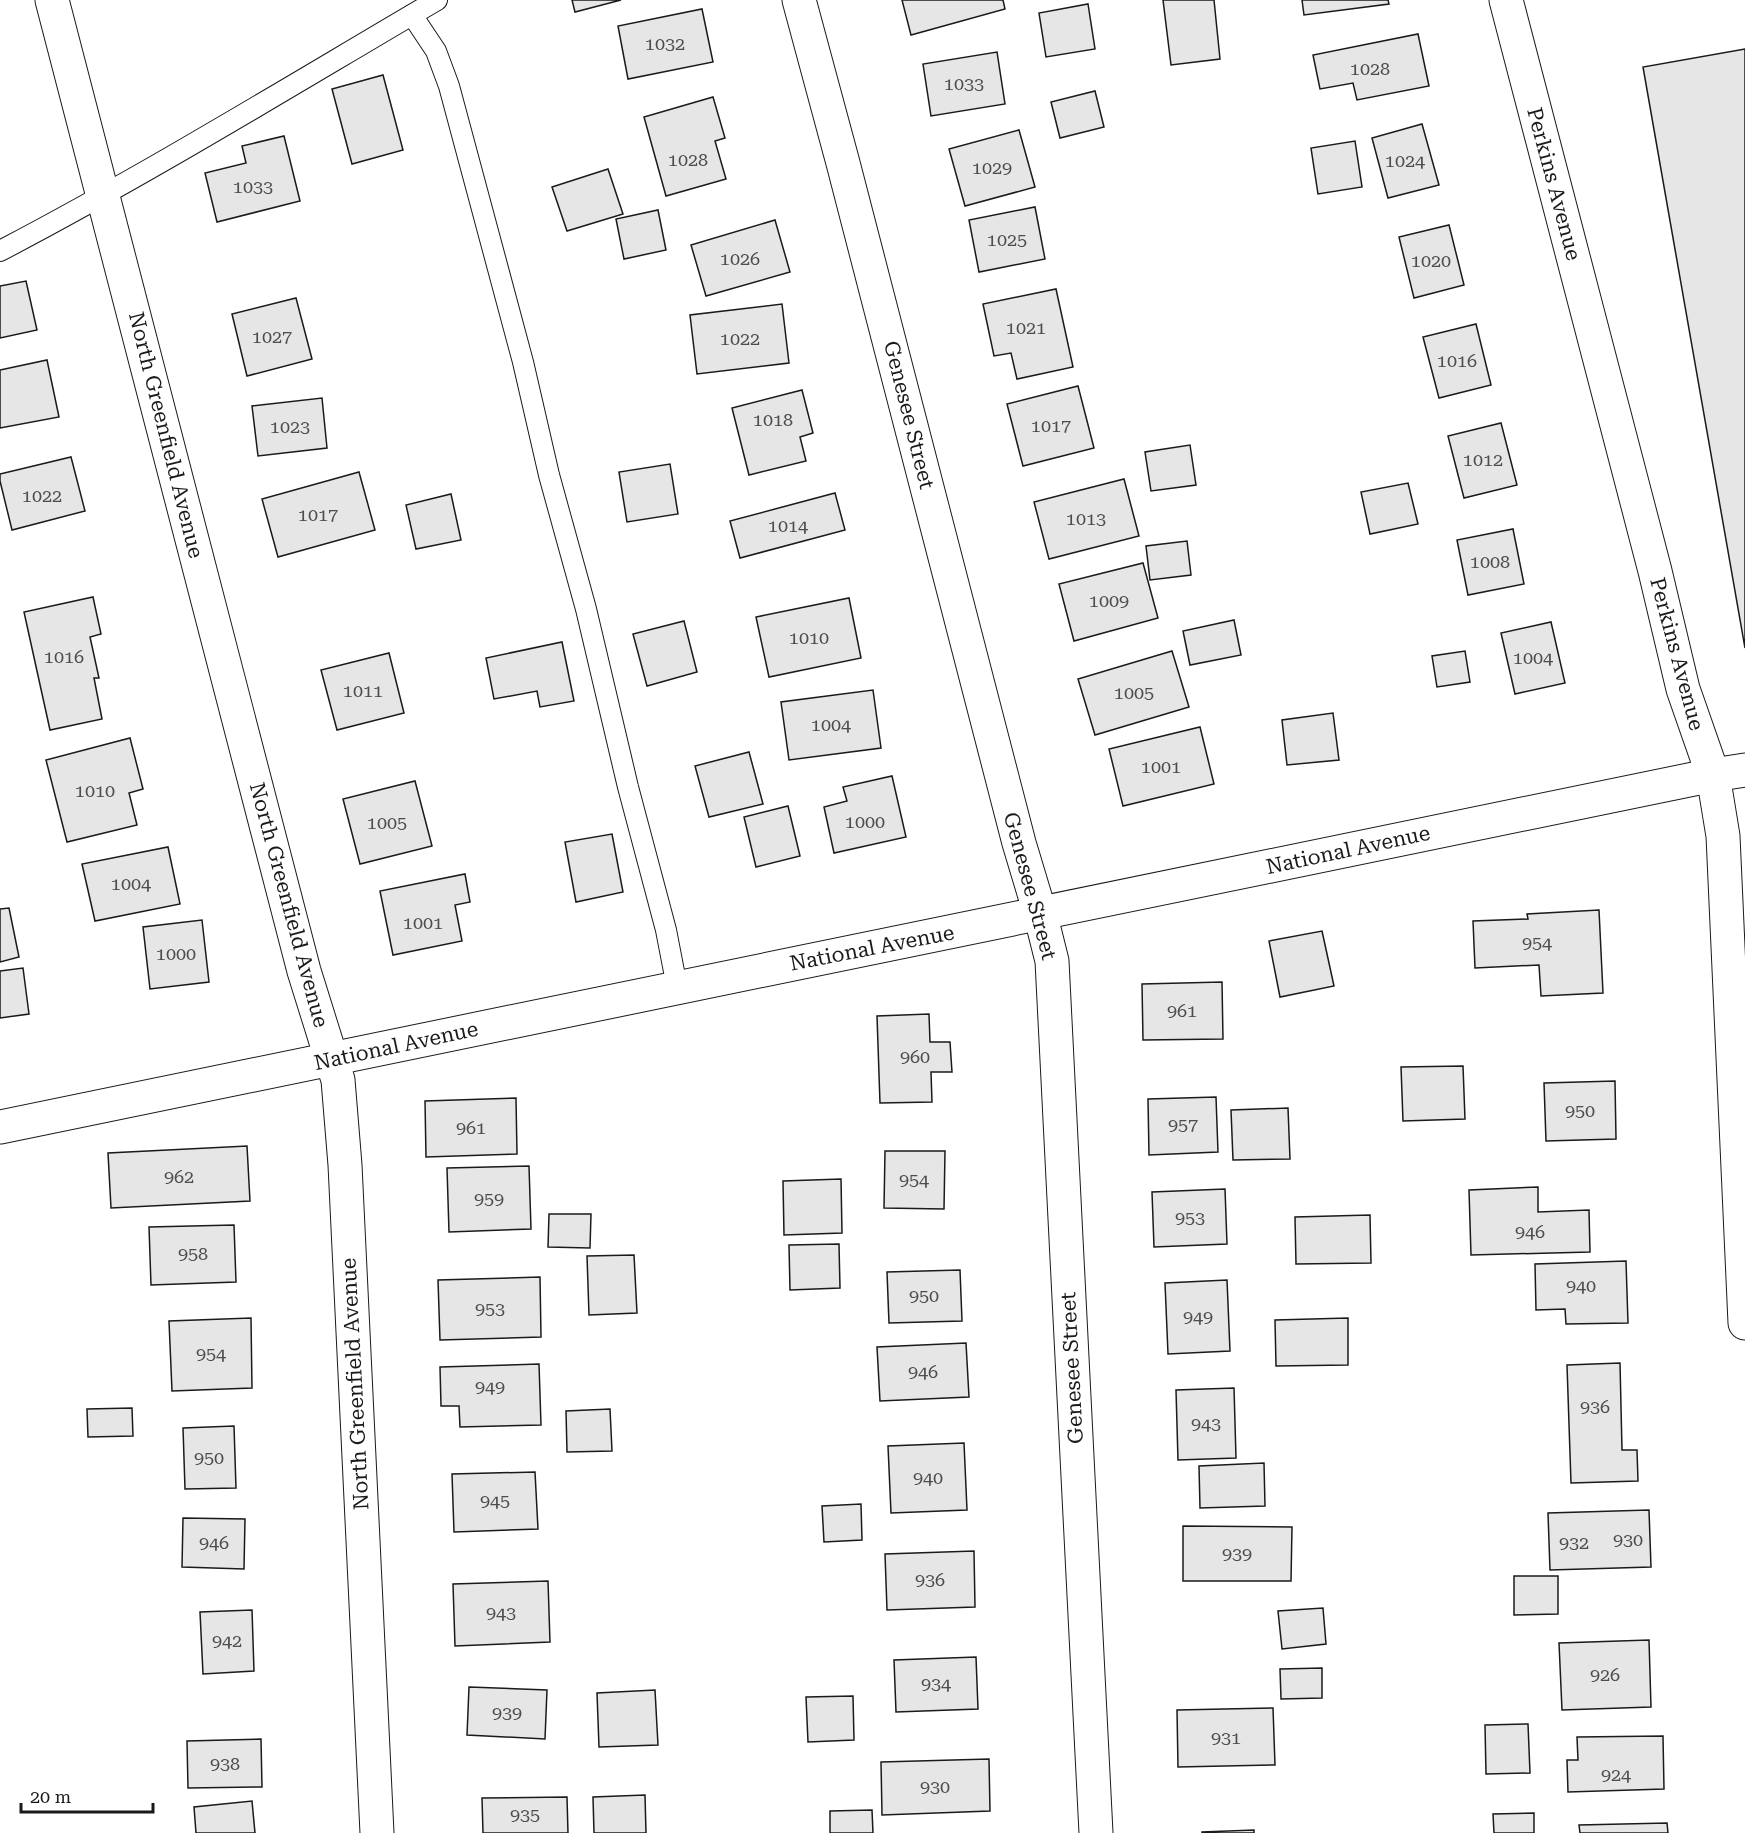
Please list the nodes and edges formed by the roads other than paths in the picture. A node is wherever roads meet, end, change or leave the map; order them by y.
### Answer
1 (52, 0) edge
2 (437, 0) edge
3 (800, 0) edge
4 (1506, 0) edge
5 (412, 15) junction
6 (104, 193) junction
7 (0, 251) edge
8 (1745, 770) edge
9 (1713, 775) junction
10 (1040, 913) junction
11 (677, 987) junction
12 (331, 1059) junction
13 (0, 1127) edge
14 (1745, 1323) edge
15 (377, 1833) edge
16 (1096, 1833) edge

1 - 6 street, North Greenfield Avenue
2 - 5 lane
3 - 10 street, Genesee Street
4 - 9 street, Perkins Avenue
5 - 6 lane
5 - 11 lane
6 - 7 lane
6 - 12 street, North Greenfield Avenue
8 - 9 street, National Avenue
9 - 10 street, National Avenue
9 - 14 street, Perkins Avenue
10 - 11 street, National Avenue
10 - 16 street, Genesee Street
11 - 12 street, National Avenue
12 - 13 street, National Avenue
12 - 15 street, North Greenfield Avenue

